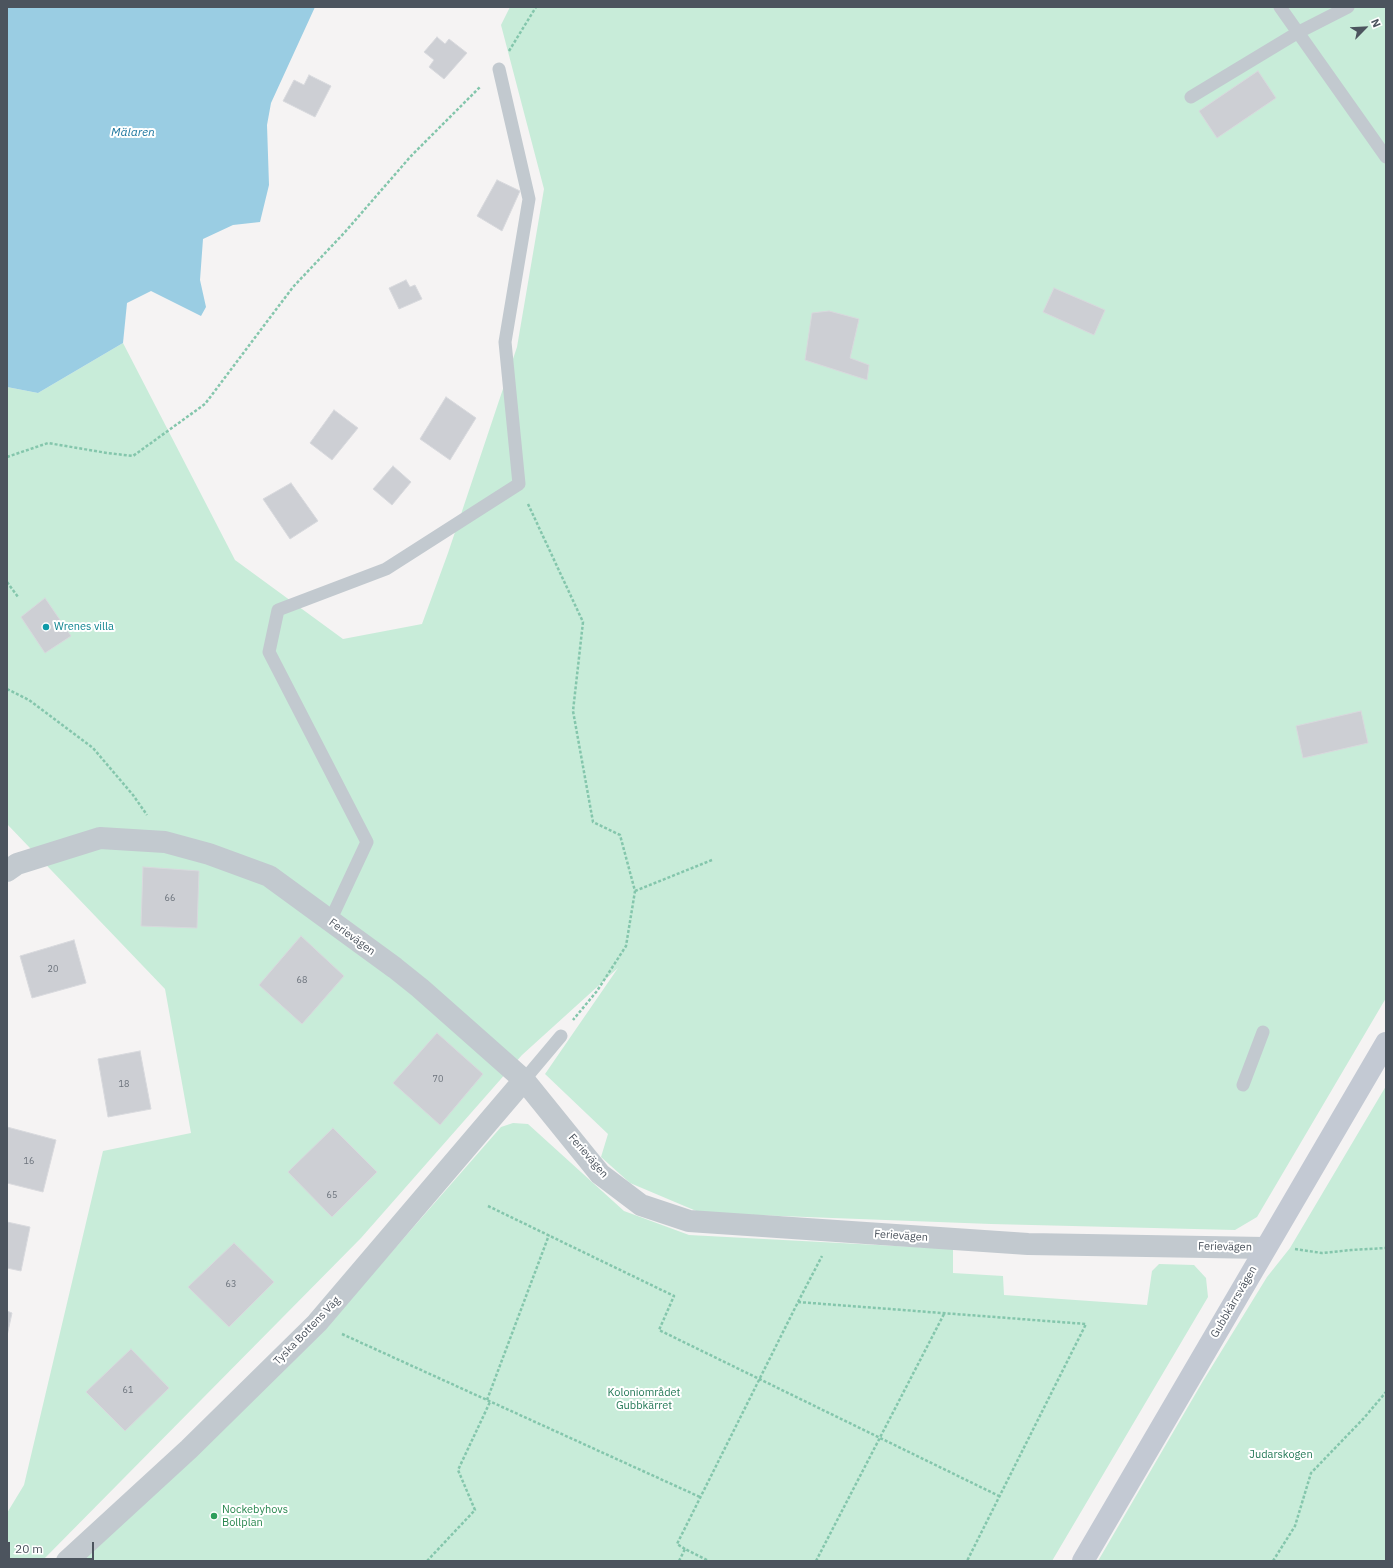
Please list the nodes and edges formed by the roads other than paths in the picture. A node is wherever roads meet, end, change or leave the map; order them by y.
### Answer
1 (1280, 7) edge
2 (1348, 7) edge
3 (1298, 33) junction
4 (499, 68) road end
5 (1191, 97) dead end
6 (1386, 157) edge
7 (7, 871) edge
8 (330, 921) junction
9 (1263, 1032) dead end
10 (561, 1036) road end
11 (1386, 1043) edge
12 (524, 1080) junction
13 (1243, 1085) dead end
14 (1265, 1248) junction
15 (67, 1561) edge
16 (1083, 1561) edge

1 - 3 lane
2 - 3 lane
3 - 5 lane
3 - 6 lane
4 - 8 lane
7 - 8 street, Ferievägen
8 - 12 street, Ferievägen
9 - 13 lane
10 - 12 lane
11 - 14 street, Gubbkärrsvägen
12 - 14 street, Ferievägen
12 - 15 street, Tyska Bottens Väg
14 - 16 street, Gubbkärrsvägen

